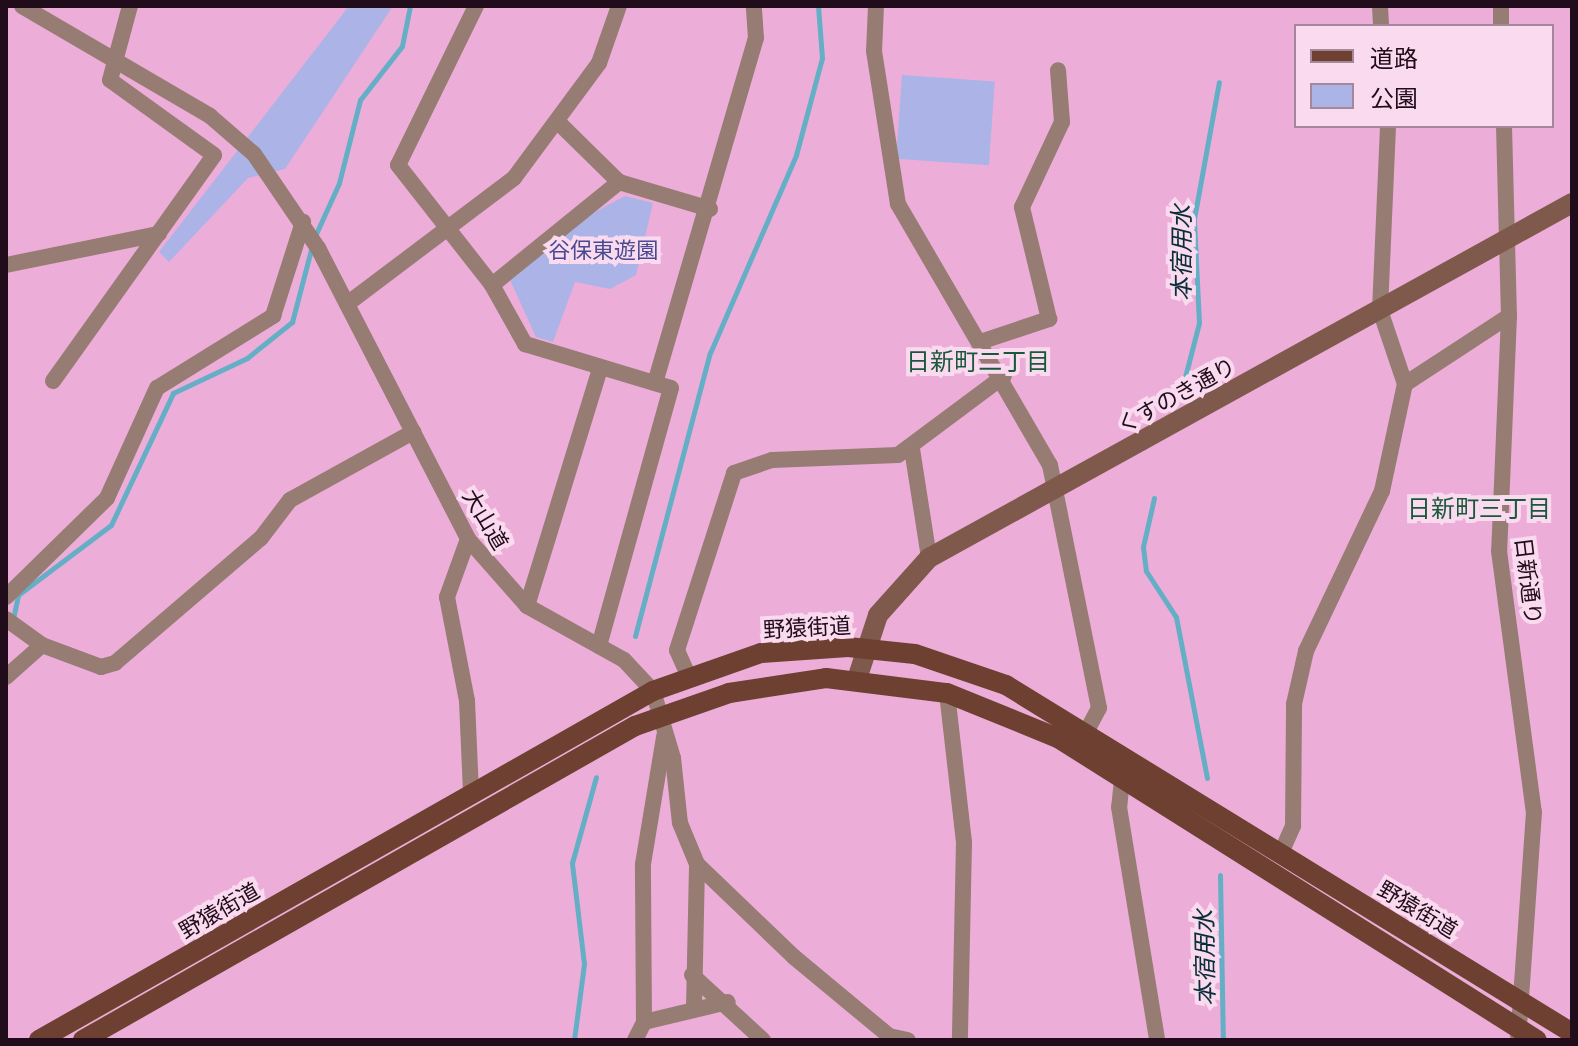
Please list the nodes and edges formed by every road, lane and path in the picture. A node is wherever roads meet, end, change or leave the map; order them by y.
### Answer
1 (22, 6) edge
2 (130, 6) edge
3 (476, 6) edge
4 (619, 6) edge
5 (754, 6) edge
6 (876, 6) edge
7 (117, 59) junction
8 (1058, 70) dead end
9 (560, 124) junction
10 (1388, 128) edge
11 (1504, 128) edge
12 (619, 182) junction
13 (1572, 203) edge
14 (710, 209) junction
15 (448, 227) junction
16 (159, 234) junction
17 (310, 235) junction
18 (1507, 240) junction
19 (6, 265) edge
20 (492, 285) junction
21 (347, 304) junction
22 (1380, 310) junction
23 (1509, 316) junction
24 (983, 341) junction
25 (600, 368) junction
26 (1004, 376) junction
27 (53, 381) dead end
28 (655, 383) junction
29 (1405, 384) junction
30 (413, 432) junction
31 (912, 449) junction
32 (1055, 488) junction
33 (468, 539) junction
34 (929, 558) junction
35 (6, 597) edge
36 (527, 606) junction
37 (11, 623) edge
38 (42, 645) junction
39 (599, 646) junction
40 (863, 648) junction
41 (688, 675) junction
42 (6, 677) edge
43 (857, 679) junction
44 (653, 691) junction
45 (947, 693) junction
46 (661, 714) junction
47 (1086, 732) junction
48 (665, 735) junction
49 (1122, 780) junction
50 (471, 793) junction
51 (1281, 853) junction
52 (697, 864) junction
53 (692, 975) junction
54 (1520, 1000) junction
55 (728, 1002) junction
56 (694, 1009) junction
57 (644, 1022) junction
58 (1569, 1024) edge
59 (882, 1035) edge
60 (1514, 1036) edge
61 (39, 1040) edge
62 (83, 1040) edge
63 (635, 1040) edge
64 (763, 1040) edge
65 (908, 1040) edge
66 (960, 1040) edge
67 (1157, 1040) edge
68 (1537, 1040) edge

1 - 7 street, 大山道
2 - 7 street
3 - 15 street
4 - 9 street
5 - 14 street
6 - 24 street
7 - 16 street
7 - 17 street, 大山道
8 - 24 street
9 - 12 street
9 - 15 street
10 - 22 street
11 - 18 street, 日新通り
12 - 14 street
12 - 20 street
13 - 18 street, くすのき通り
14 - 28 street
15 - 20 street
15 - 21 street
16 - 19 street
16 - 27 street
17 - 21 street, 大山道
17 - 35 street
18 - 22 street, くすのき通り
18 - 23 street, 日新通り
20 - 25 street
21 - 30 street, 大山道
22 - 29 street
22 - 32 street, くすのき通り
23 - 29 street
23 - 54 street, 日新通り
24 - 26 street
25 - 28 street
25 - 36 street
26 - 31 street
26 - 32 street
28 - 39 street
29 - 51 street
30 - 33 street, 大山道
30 - 38 street
31 - 34 street
31 - 41 street
32 - 34 street, くすのき通り
32 - 47 street
33 - 36 street, 大山道
33 - 50 street
34 - 40 street, くすのき通り
36 - 39 street, 大山道
37 - 38 street
38 - 42 street
39 - 44 street, 大山道
40 - 41 main road, 野猿街道
40 - 43 street, くすのき通り
40 - 47 main road, 野猿街道
41 - 44 main road, 野猿街道
43 - 45 main road, 野猿街道
43 - 46 main road, 野猿街道
44 - 46 street, 大山道
44 - 50 main road, 野猿街道
45 - 49 main road, 野猿街道
45 - 66 street
46 - 48 street, 大山道
46 - 62 main road, 野猿街道
47 - 51 main road, 野猿街道
48 - 52 street, 大山道
48 - 57 street
49 - 60 main road, 野猿街道
49 - 67 street
50 - 61 main road, 野猿街道
51 - 54 main road, 野猿街道
52 - 53 street
52 - 59 street, 大山道
53 - 55 street
53 - 56 street
54 - 58 main road, 野猿街道
54 - 60 street, 日新通り
55 - 56 street
55 - 64 street
56 - 57 street
57 - 63 street
59 - 65 street, 大山道
60 - 68 main road, 野猿街道

